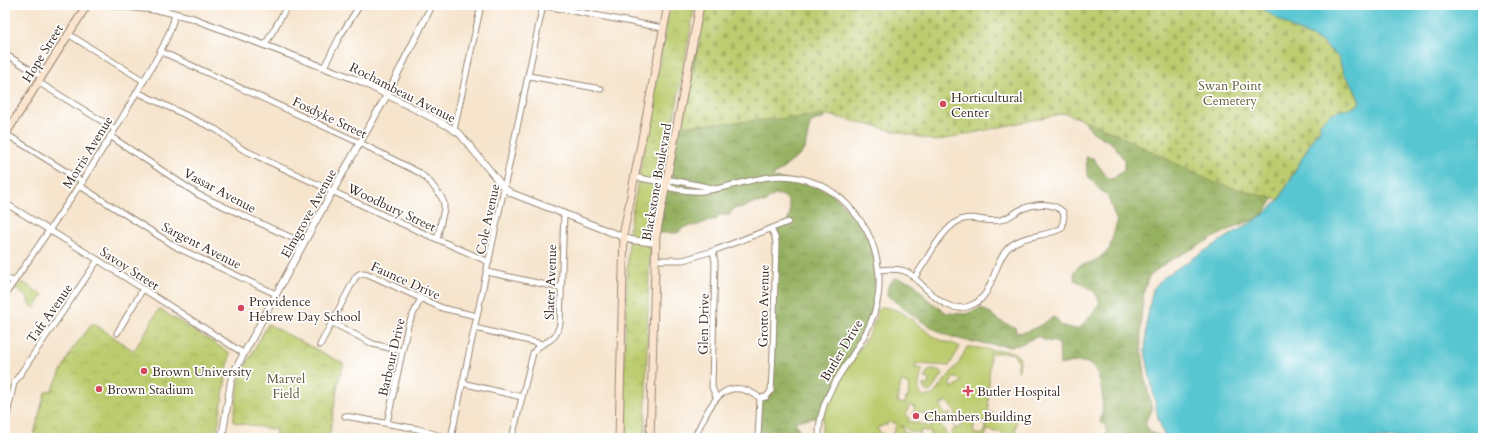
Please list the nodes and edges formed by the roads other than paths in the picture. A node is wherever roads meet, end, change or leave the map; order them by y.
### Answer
1 (87, 5) edge
2 (115, 5) edge
3 (166, 5) edge
4 (360, 5) edge
5 (432, 5) edge
6 (481, 5) edge
7 (543, 5) edge
8 (668, 5) edge
9 (700, 5) edge
10 (287, 6) edge
11 (164, 12) junction
12 (175, 14) junction
13 (663, 28) junction
14 (68, 34) junction
15 (266, 45) junction
16 (160, 51) junction
17 (5, 54) edge
18 (324, 67) junction
19 (529, 76) junction
20 (40, 80) junction
21 (144, 81) junction
22 (601, 89) dead end
23 (137, 92) junction
24 (387, 95) junction
25 (7, 126) edge
26 (115, 129) junction
27 (454, 130) junction
28 (5, 134) edge
29 (110, 136) junction
30 (360, 143) junction
31 (634, 177) junction
32 (666, 183) junction
33 (81, 184) junction
34 (504, 188) junction
35 (717, 189) junction
36 (332, 191) junction
37 (5, 203) edge
38 (564, 214) junction
39 (788, 222) dead end
40 (771, 229) junction
41 (50, 230) junction
42 (624, 237) junction
43 (437, 239) junction
44 (303, 243) junction
45 (656, 243) junction
46 (713, 251) junction
47 (98, 260) junction
48 (656, 260) junction
49 (489, 262) junction
50 (879, 270) junction
51 (487, 272) junction
52 (5, 277) edge
53 (914, 278) junction
54 (14, 282) junction
55 (561, 288) junction
56 (143, 289) junction
57 (276, 294) junction
58 (5, 296) edge
59 (421, 298) junction
60 (477, 316) junction
61 (331, 322) junction
62 (475, 328) junction
63 (117, 333) dead end
64 (542, 344) junction
65 (320, 345) dead end
66 (402, 351) junction
67 (243, 353) junction
68 (462, 383) junction
69 (522, 397) junction
70 (716, 397) junction
71 (760, 398) junction
72 (346, 416) dead end
73 (387, 423) junction
74 (5, 424) edge
75 (514, 432) junction
76 (222, 438) edge
77 (447, 438) edge
78 (451, 438) edge
79 (512, 438) edge
80 (516, 438) edge
81 (619, 438) edge
82 (650, 438) edge
83 (694, 438) edge
84 (758, 438) edge
85 (819, 438) edge

1 - 14 main road, Hope Street
2 - 11 street, Rochambeau Avenue
3 - 11 street
4 - 18 street
5 - 24 street, Elmgrove Avenue
6 - 27 street
7 - 13 street
7 - 19 street, Cole Avenue
8 - 13 main road, Blackstone Boulevard
9 - 32 main road, Blackstone Boulevard
10 - 15 street
11 - 12 street, Rochambeau Avenue
12 - 15 street, Rochambeau Avenue
12 - 16 street, Morris Avenue
13 - 31 main road, Blackstone Boulevard
14 - 20 main road, Hope Street
14 - 21 street
15 - 18 street, Rochambeau Avenue
16 - 21 street, Morris Avenue
16 - 30 street, Fosdyke Street
17 - 20 street
18 - 24 street, Rochambeau Avenue
19 - 22 street
19 - 34 street, Cole Avenue
20 - 25 main road, Hope Street
20 - 26 street
21 - 23 street, Morris Avenue
23 - 26 street, Morris Avenue
23 - 36 street, Woodbury Street
24 - 27 street, Rochambeau Avenue
24 - 30 street, Elmgrove Avenue
25 - 28 main road, Hope Street
26 - 29 street, Morris Avenue
27 - 34 street, Rochambeau Avenue
28 - 33 street, Sargent Avenue
29 - 33 street, Morris Avenue
29 - 44 street, Vassar Avenue
30 - 36 street, Elmgrove Avenue
30 - 43 street, Fosdyke Street
31 - 32 street, Butler Drive
31 - 42 main road, Blackstone Boulevard
32 - 35 street, Butler Drive
32 - 35 street, Butler Drive
32 - 45 main road, Blackstone Boulevard
33 - 41 street, Morris Avenue
33 - 57 street, Sargent Avenue
34 - 38 street, Rochambeau Avenue
34 - 49 street, Cole Avenue
35 - 50 street, Butler Drive
36 - 43 street, Woodbury Street
36 - 44 street, Elmgrove Avenue
37 - 41 street, Savoy Street
38 - 42 street, Rochambeau Avenue
38 - 55 street, Slater Avenue
39 - 40 street
40 - 46 street
40 - 71 street, Grotto Avenue
41 - 47 street, Savoy Street
41 - 54 street, Morris Avenue
42 - 45 street, Rochambeau Avenue
42 - 81 main road, Blackstone Boulevard
43 - 49 street, Woodbury Street
44 - 57 street, Elmgrove Avenue
45 - 48 main road, Blackstone Boulevard
46 - 48 street
46 - 70 street, Glen Drive
47 - 56 street, Savoy Street
47 - 74 street, Taft Avenue
48 - 82 main road, Blackstone Boulevard
49 - 51 street, Cole Avenue
50 - 53 street
50 - 85 street, Butler Drive
51 - 55 street
51 - 60 street, Cole Avenue
52 - 54 street
53 - 53 street
54 - 58 street, Morris Avenue
55 - 64 street, Slater Avenue
56 - 63 street
56 - 67 street, Savoy Street
57 - 67 street, Elmgrove Avenue
59 - 60 street, Faunce Drive
59 - 61 street, Faunce Drive
59 - 66 street, Barbour Drive
60 - 62 street, Cole Avenue
61 - 65 street, Faunce Drive
61 - 66 street
62 - 64 street
62 - 68 street, Cole Avenue
64 - 69 street, Slater Avenue
66 - 73 street, Barbour Drive
67 - 76 street, Elmgrove Avenue
68 - 69 street
68 - 78 street, Cole Avenue
69 - 75 street, Slater Avenue
70 - 71 street
70 - 83 street
71 - 84 street
72 - 73 street
73 - 77 street
75 - 79 street, Slater Avenue
75 - 80 street

